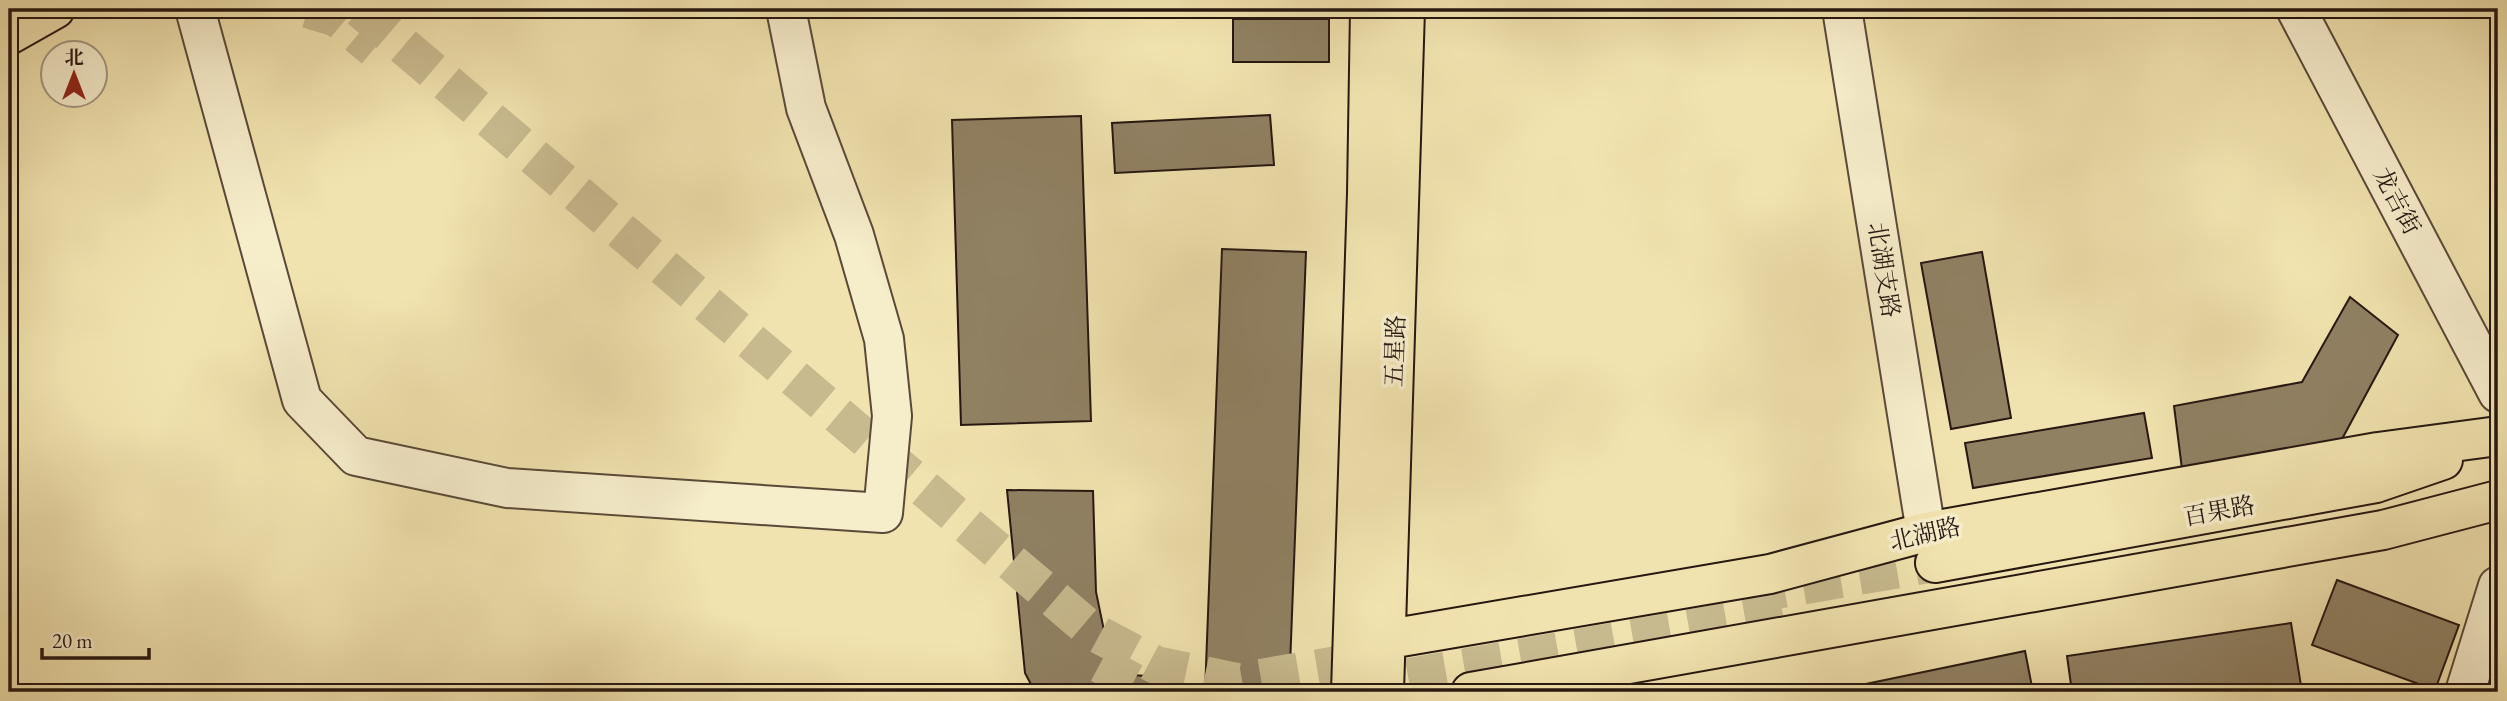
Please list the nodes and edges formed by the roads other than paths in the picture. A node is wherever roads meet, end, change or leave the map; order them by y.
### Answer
1 (13, 9) edge
2 (55, 9) edge
3 (195, 9) edge
4 (786, 9) edge
5 (1370, 9) edge
6 (1405, 9) edge
7 (1842, 9) edge
8 (2297, 9) edge
9 (9, 12) edge
10 (9, 35) edge
11 (2498, 393) edge
12 (2498, 439) edge
13 (2498, 497) edge
14 (1933, 560) junction
15 (2498, 586) edge
16 (1370, 643) junction
17 (1351, 692) edge
18 (1384, 692) edge
19 (1471, 692) edge
20 (2465, 692) edge

1 - 9 main road
2 - 10 main road
3 - 4 street
5 - 16 main road, 五星路
6 - 16 main road, 五星路
7 - 14 street, 北湖支路
8 - 11 street, 龙吉街
12 - 14 main road, 百果路
13 - 14 main road, 百果路
13 - 19 main road
14 - 16 main road, 北湖路
15 - 20 street
16 - 17 main road, 五星路
16 - 18 main road, 五星路

